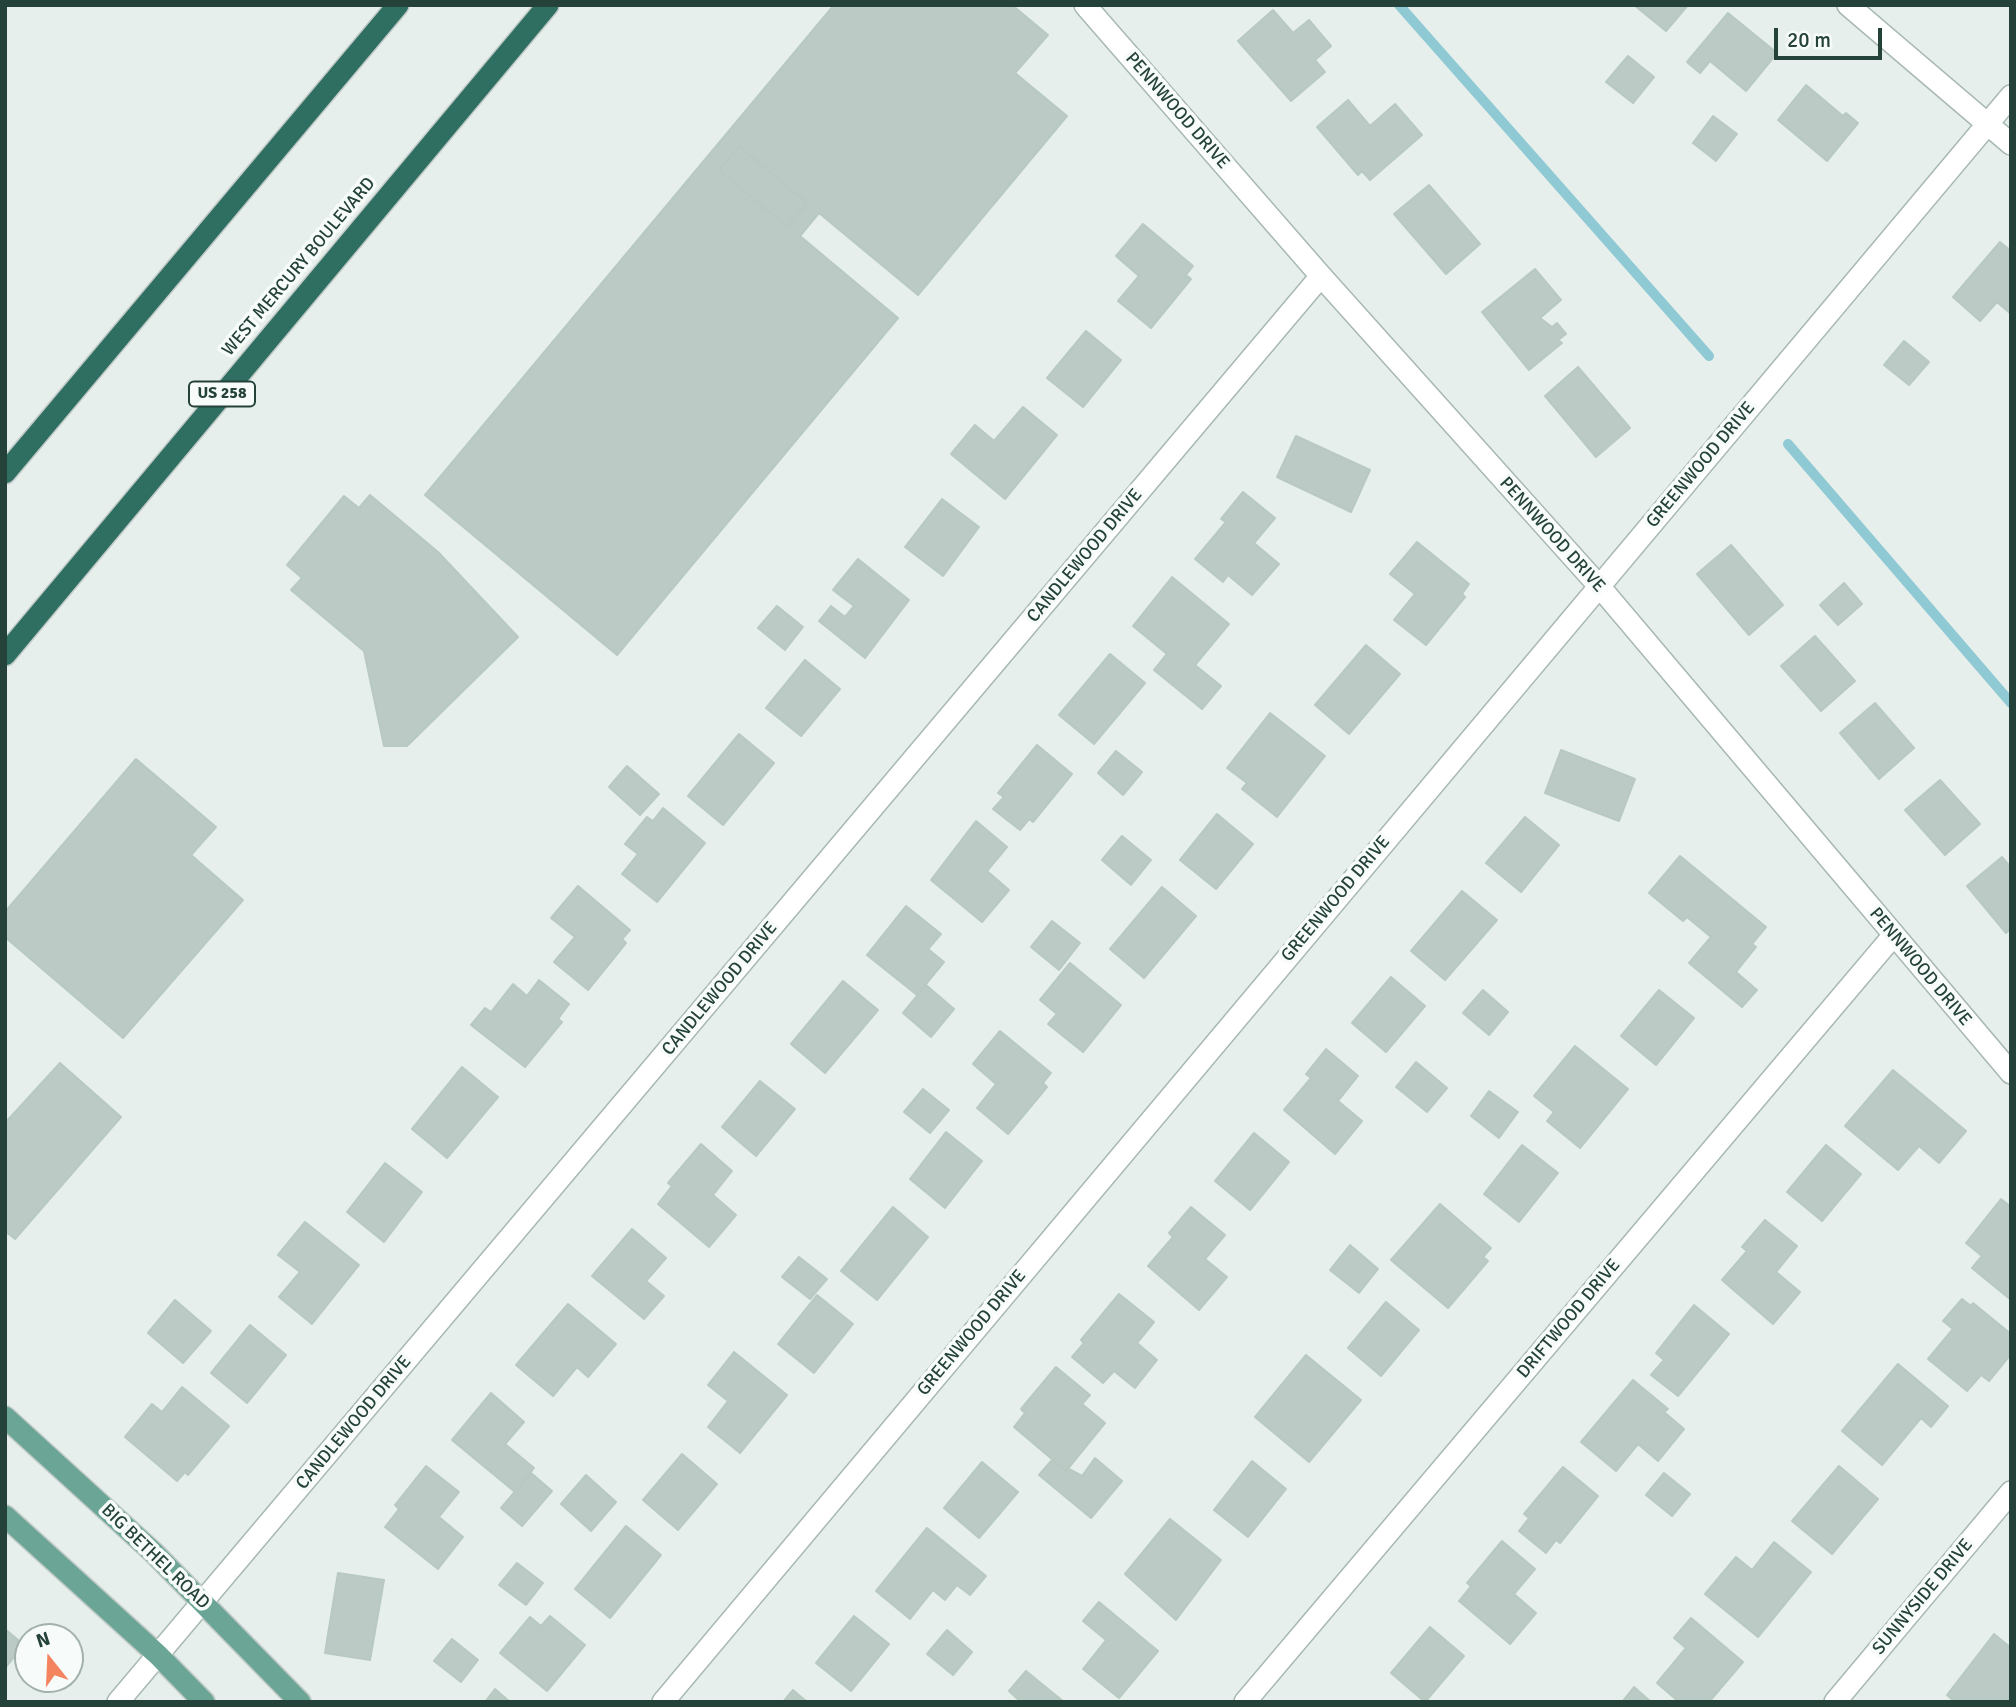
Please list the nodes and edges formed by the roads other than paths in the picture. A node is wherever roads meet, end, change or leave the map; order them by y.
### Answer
1 (398, 5) edge
2 (1085, 5) edge
3 (1848, 5) edge
4 (542, 10) edge
5 (2011, 96) edge
6 (1987, 124) junction
7 (2011, 144) edge
8 (1321, 276) junction
9 (5, 473) edge
10 (1599, 586) junction
11 (5, 655) edge
12 (1893, 936) junction
13 (2011, 1073) edge
14 (5, 1417) edge
15 (2011, 1492) edge
16 (5, 1516) edge
17 (202, 1603) junction
18 (158, 1655) junction
19 (118, 1702) edge
20 (204, 1702) edge
21 (300, 1702) edge
22 (663, 1702) edge
23 (1245, 1702) edge
24 (1835, 1702) edge

1 - 9 highway
2 - 8 street, PENNWOOD DRIVE
3 - 6 street
4 - 11 highway, WEST MERCURY BOULEVARD / US 258
5 - 6 street, GREENWOOD DRIVE
6 - 7 street
6 - 10 street, GREENWOOD DRIVE
8 - 10 street, PENNWOOD DRIVE
8 - 17 street, CANDLEWOOD DRIVE
10 - 12 street, PENNWOOD DRIVE
10 - 22 street, GREENWOOD DRIVE
12 - 13 street, PENNWOOD DRIVE
12 - 23 street, DRIFTWOOD DRIVE
14 - 17 main road, BIG BETHEL ROAD
15 - 24 street, SUNNYSIDE DRIVE
16 - 18 main road
17 - 18 street, CANDLEWOOD DRIVE
17 - 21 main road, BIG BETHEL ROAD
18 - 19 street, CANDLEWOOD DRIVE
18 - 20 main road

